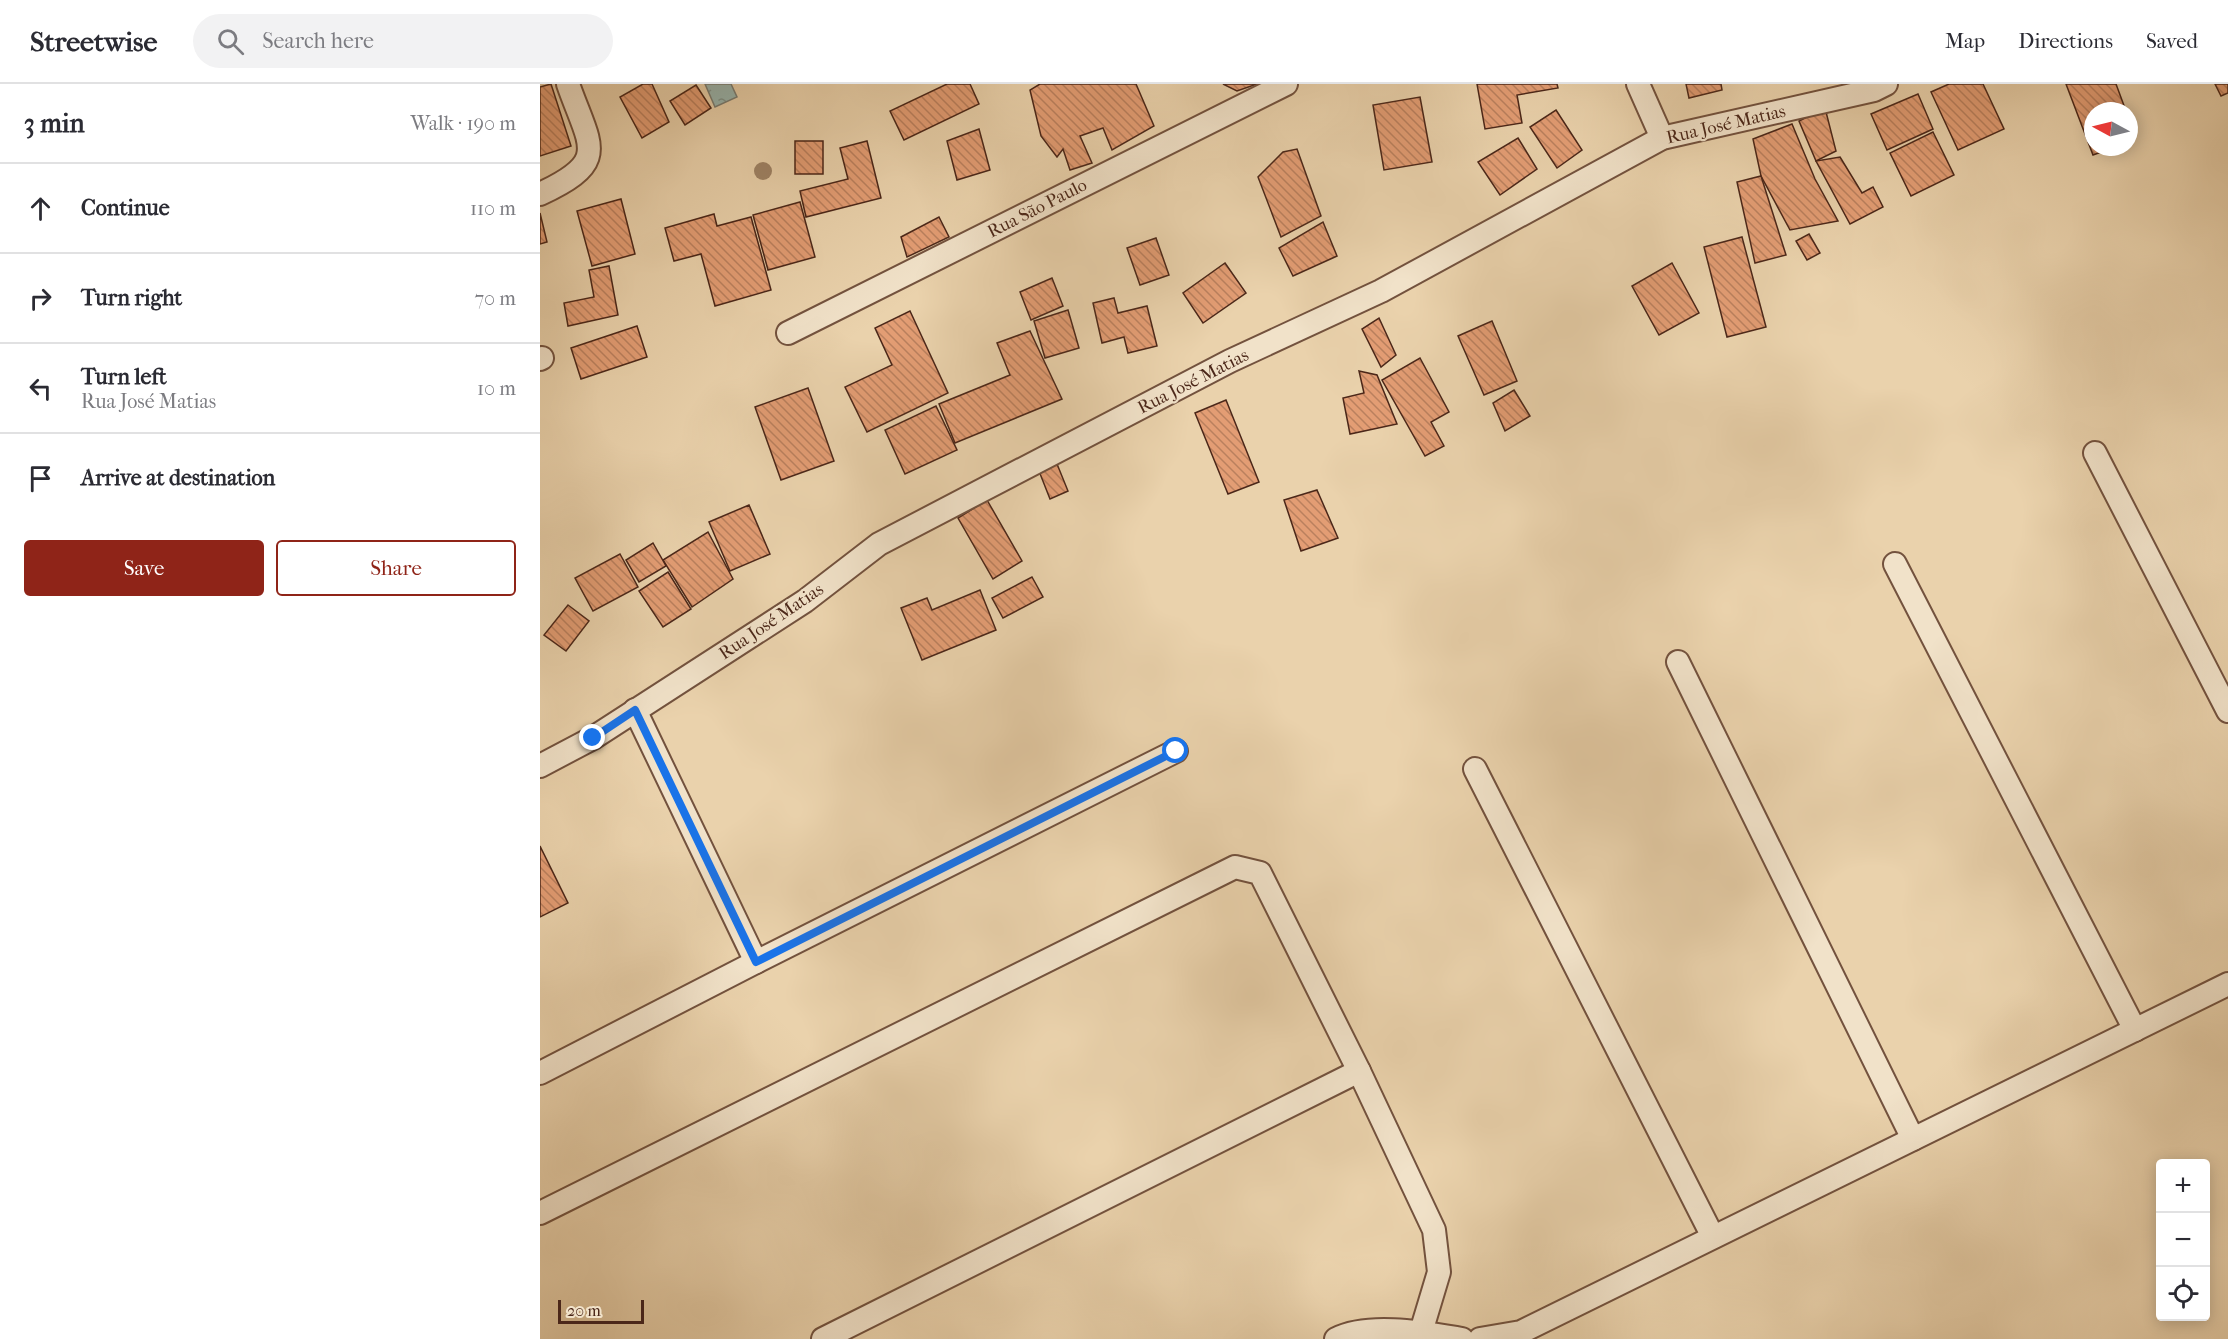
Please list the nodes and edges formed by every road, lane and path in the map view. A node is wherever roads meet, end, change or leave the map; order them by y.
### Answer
1 (568, 84) edge
2 (1286, 84) edge
3 (1638, 84) edge
4 (1886, 84) edge
5 (1662, 138) junction
6 (540, 194) edge
7 (788, 333) dead end
8 (2095, 453) dead end
9 (1895, 564) dead end
10 (1678, 662) dead end
11 (635, 710) junction
12 (2228, 711) edge
13 (1176, 751) dead end
14 (540, 766) edge
15 (1475, 769) dead end
16 (756, 962) junction
17 (2228, 984) edge
18 (2135, 1030) junction
19 (1359, 1071) junction
20 (540, 1073) edge
21 (1913, 1139) junction
22 (540, 1213) edge
23 (1713, 1238) junction
24 (1421, 1332) junction
25 (824, 1339) edge
26 (1336, 1339) edge
27 (1462, 1339) edge
28 (1480, 1339) edge

1 - 6 street
2 - 7 street, Rua São Paulo
3 - 5 street
4 - 5 street, Rua José Matias
5 - 11 street, Rua José Matias
8 - 12 street
9 - 18 street
10 - 21 street
11 - 14 street, Rua José Matias
11 - 16 street
13 - 16 street
15 - 23 street
16 - 20 street
17 - 18 street
18 - 21 street
19 - 22 street
19 - 24 street
19 - 25 street
21 - 23 street
23 - 28 street
24 - 26 street
24 - 27 street

